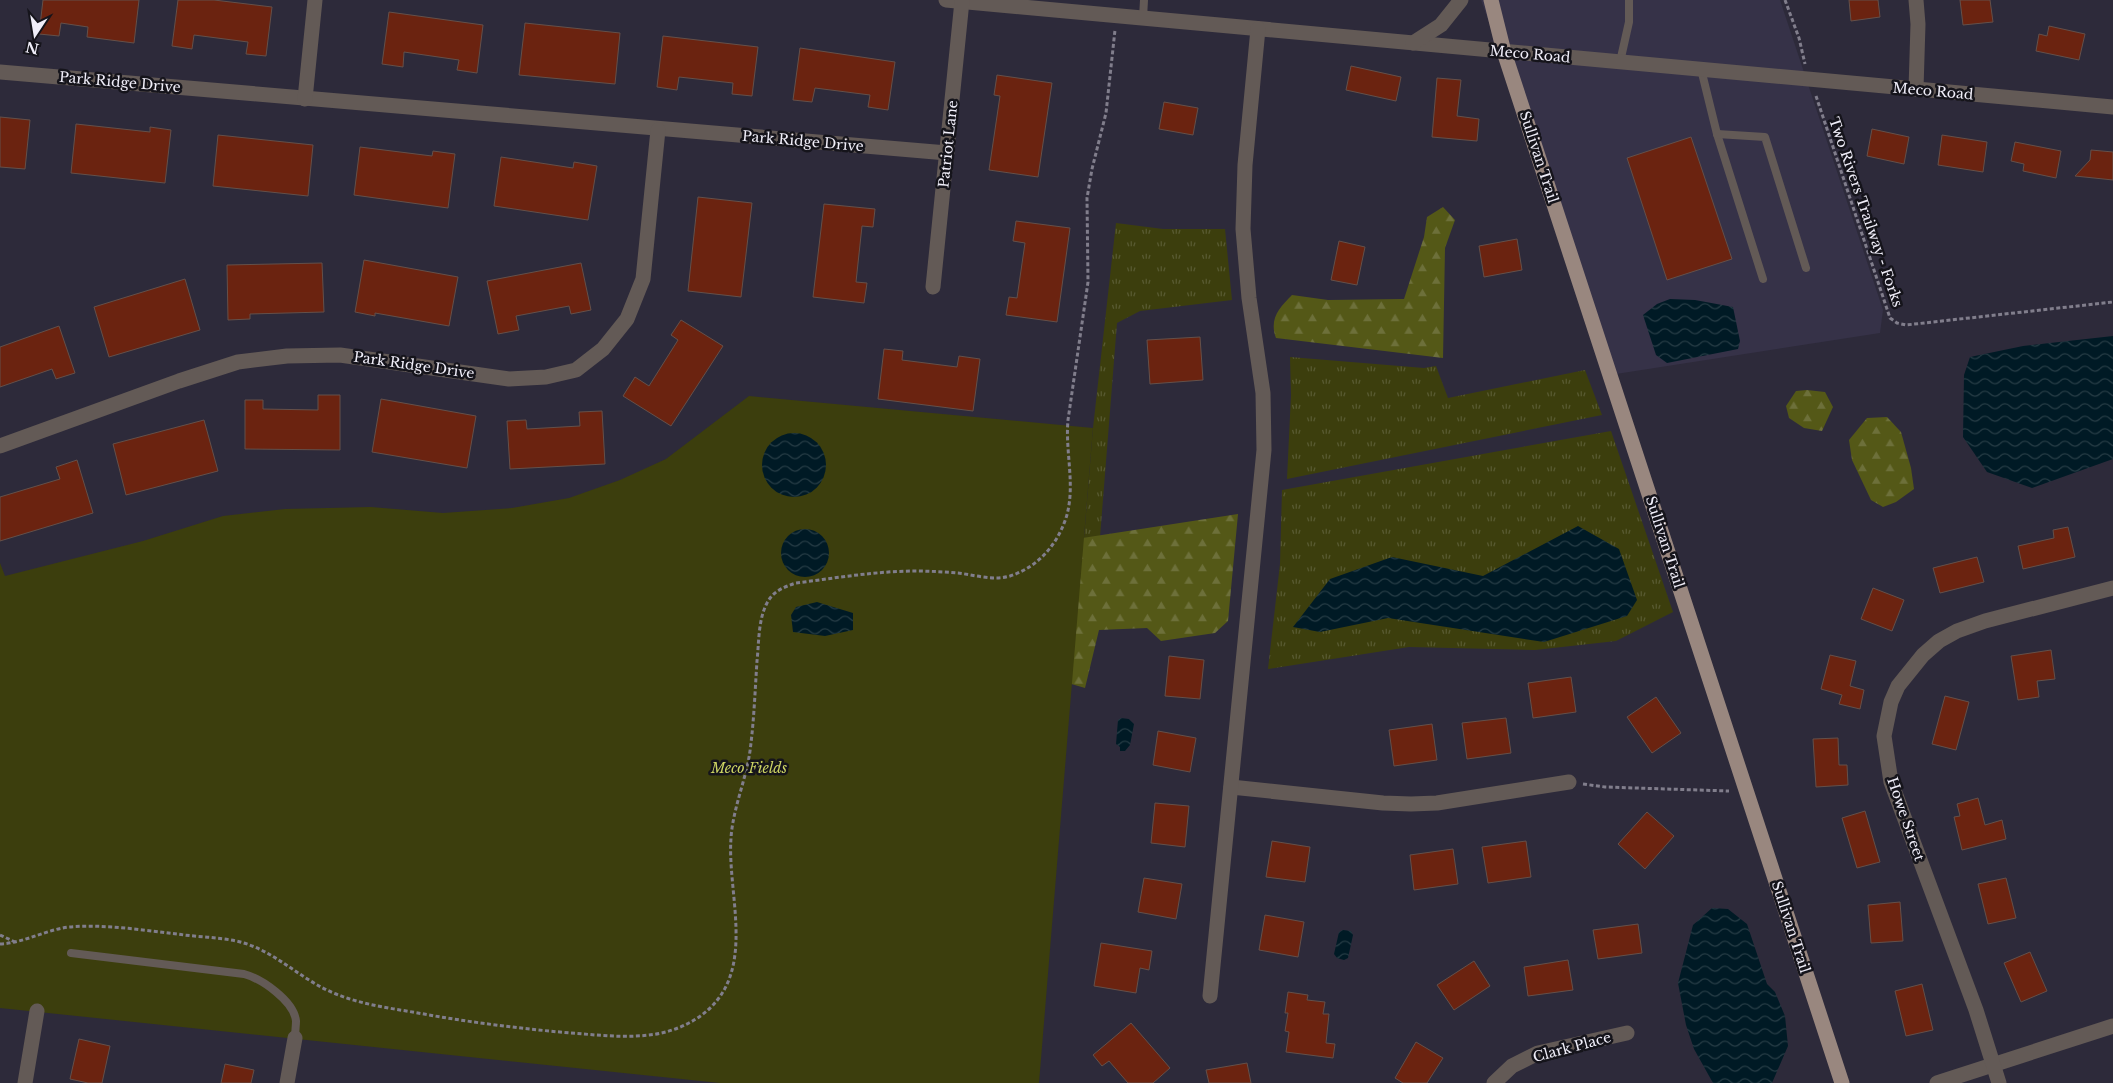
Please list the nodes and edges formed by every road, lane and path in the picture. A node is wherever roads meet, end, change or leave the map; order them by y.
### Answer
1 (314, 0) edge
2 (946, 0) edge
3 (1144, 0) edge
4 (1461, 0) edge
5 (1491, 0) edge
6 (1629, 0) edge
7 (1785, 0) edge
8 (1916, 0) edge
9 (962, 2) junction
10 (1116, 16) junction
11 (1143, 18) junction
12 (1258, 29) junction
13 (1413, 43) junction
14 (1504, 52) junction
15 (1620, 62) junction
16 (1805, 62) dead end
17 (1701, 69) junction
18 (0, 72) edge
19 (1916, 89) junction
20 (1816, 97) dead end
21 (305, 99) junction
22 (2113, 107) edge
23 (658, 130) junction
24 (1718, 134) junction
25 (947, 153) junction
26 (1806, 268) dead end
27 (1763, 279) dead end
28 (933, 287) dead end
29 (2113, 302) edge
30 (0, 446) edge
31 (2113, 588) edge
32 (1569, 782) joint
33 (1231, 788) junction
34 (1747, 792) junction
35 (0, 935) edge
36 (18, 942) junction
37 (0, 944) edge
38 (71, 953) dead end
39 (1210, 996) dead end
40 (37, 1011) dead end
41 (2113, 1026) edge
42 (1628, 1033) dead end
43 (294, 1038) joint
44 (1995, 1065) junction
45 (25, 1083) edge
46 (287, 1083) edge
47 (1494, 1083) edge
48 (1842, 1083) edge
49 (1937, 1083) edge
50 (1999, 1083) edge

1 - 21 street
2 - 9 street, Meco Road
3 - 11 lane
4 - 13 street
5 - 14 main road, Sullivan Trail
6 - 15 lane
7 - 16 path
8 - 19 street
9 - 10 street, Meco Road
9 - 25 street, Patriot Lane
10 - 11 street, Meco Road
10 - 36 path
11 - 12 street, Meco Road
12 - 13 street, Meco Road
12 - 33 street
13 - 14 street, Meco Road
14 - 15 street, Meco Road
14 - 34 main road, Sullivan Trail
15 - 17 street, Meco Road
17 - 19 street, Meco Road
17 - 24 lane
18 - 21 street, Park Ridge Drive
19 - 22 street, Meco Road
20 - 29 path, Two Rivers Trailway - Forks
21 - 23 street, Park Ridge Drive
23 - 25 street, Park Ridge Drive
23 - 30 street, Park Ridge Drive
24 - 26 lane
24 - 27 lane
25 - 28 street, Patriot Lane
31 - 44 street, Howe Street
32 - 33 street
32 - 34 path
33 - 39 street
34 - 48 main road, Sullivan Trail
35 - 36 path
36 - 37 path
38 - 43 lane
40 - 45 street
41 - 44 street
42 - 47 street, Clark Place
43 - 46 street
44 - 49 street
44 - 50 street, Howe Street

